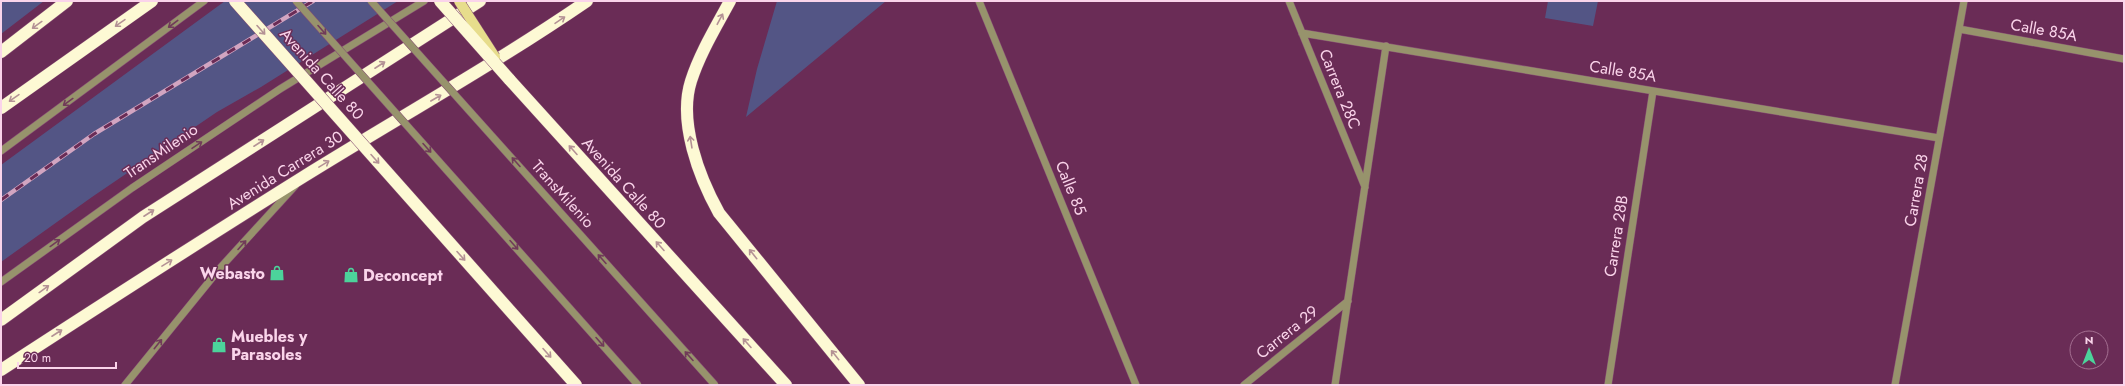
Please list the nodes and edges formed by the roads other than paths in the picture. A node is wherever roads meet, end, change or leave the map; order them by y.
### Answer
1 (68, 1) edge
2 (152, 1) edge
3 (204, 1) edge
4 (235, 1) edge
5 (296, 1) edge
6 (371, 1) edge
7 (424, 1) edge
8 (440, 1) edge
9 (459, 1) edge
10 (480, 1) edge
11 (587, 1) edge
12 (730, 1) edge
13 (980, 1) edge
14 (1289, 1) edge
15 (1964, 1) edge
16 (1960, 29) junction
17 (1302, 33) junction
18 (1386, 46) junction
19 (1, 52) edge
20 (2124, 59) edge
21 (509, 79) junction
22 (1653, 91) junction
23 (1, 108) edge
24 (1939, 138) junction
25 (1, 151) edge
26 (304, 177) junction
27 (1365, 188) junction
28 (1, 282) edge
29 (1348, 301) junction
30 (1, 320) edge
31 (1, 370) edge
32 (128, 384) edge
33 (576, 385) edge
34 (638, 385) edge
35 (715, 385) edge
36 (786, 385) edge
37 (860, 385) edge
38 (1136, 385) edge
39 (1244, 385) edge
40 (1335, 385) edge
41 (1608, 385) edge
42 (1895, 385) edge

1 -> 19 highway
2 -> 23 highway
3 -> 25 street
4 -> 33 highway, Avenida Calle 80, bridge
5 -> 34 street, bridge
35 -> 6 street, TransMilenio, bridge
28 -> 7 street, TransMilenio
8 - 21 highway, Avenida Calle 80, bridge
9 - 21 main road, bridge
30 -> 10 highway
26 -> 11 highway, Avenida Carrera 30
37 -> 12 highway
13 - 38 street, Calle 85
14 - 17 street, Carrera 28C
15 - 16 street, Carrera 28
16 - 20 street, Calle 85A
16 - 24 street, Carrera 28
17 - 18 street, Calle 85A
17 - 27 street, Carrera 28C
18 - 22 street, Calle 85A
18 - 27 street, Carrera 28C
36 -> 21 highway, Avenida Calle 80
22 - 24 street, Calle 85A
22 - 41 street, Carrera 28B
24 - 42 street, Carrera 28
31 -> 26 highway, Avenida Carrera 30
32 -> 26 street
27 - 29 street, Carrera 28C
29 - 39 street, Carrera 29
29 - 40 street, Carrera 28C

